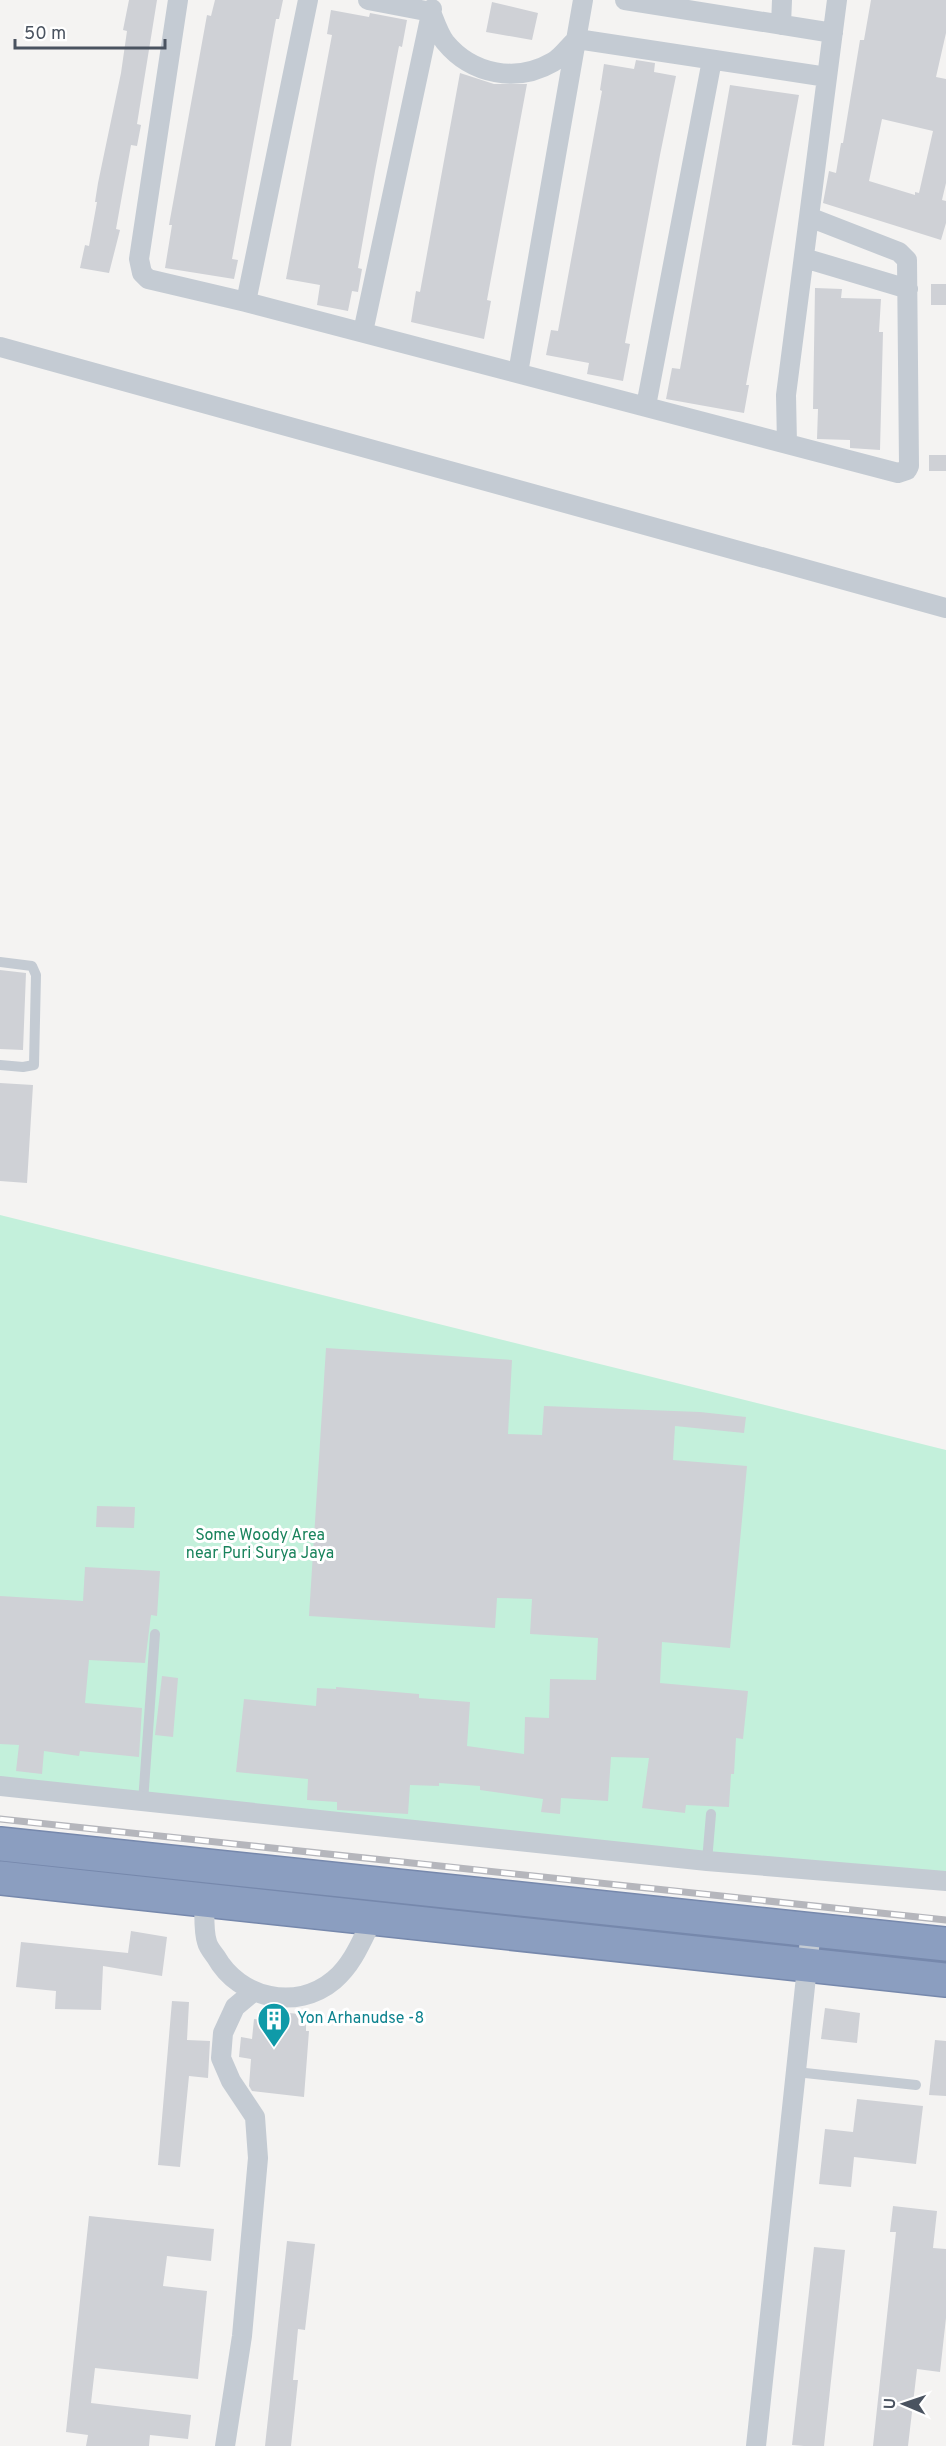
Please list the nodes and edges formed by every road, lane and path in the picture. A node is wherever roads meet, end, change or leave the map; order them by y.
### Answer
1 (178, 0) edge
2 (308, 0) edge
3 (368, 0) edge
4 (583, 0) edge
5 (625, 0) edge
6 (782, 0) edge
7 (837, 0) edge
8 (663, 3) edge
9 (433, 6) edge
10 (781, 25) junction
11 (833, 33) junction
12 (577, 39) junction
13 (712, 60) junction
14 (827, 77) junction
15 (809, 217) junction
16 (804, 258) junction
17 (908, 289) junction
18 (246, 302) junction
19 (363, 332) junction
20 (0, 347) edge
21 (518, 373) junction
22 (786, 395) junction
23 (646, 406) junction
24 (763, 437) junction
25 (787, 444) junction
26 (946, 608) edge
27 (0, 962) edge
28 (0, 1065) edge
29 (155, 1634) dead end
30 (0, 1786) edge
31 (143, 1802) junction
32 (711, 1814) dead end
33 (0, 1844) edge
34 (707, 1861) junction
35 (0, 1878) edge
36 (946, 1881) edge
37 (204, 1900) junction
38 (372, 1918) junction
39 (811, 1930) junction
40 (946, 1944) edge
41 (808, 1965) junction
42 (946, 1980) edge
43 (253, 1992) junction
44 (796, 2072) junction
45 (916, 2085) dead end
46 (225, 2446) edge
47 (756, 2446) edge

1 - 18 street
2 - 18 street
3 - 9 street
4 - 12 street
5 - 8 street
6 - 10 street
7 - 11 street
8 - 10 street
9 - 12 street
9 - 19 street
10 - 11 street
11 - 14 street
12 - 13 street
12 - 21 street
13 - 14 street
13 - 23 street
14 - 15 street
15 - 16 street
15 - 17 street
16 - 17 street
16 - 22 street
17 - 25 street
18 - 19 street
19 - 21 street
20 - 26 street
21 - 23 street
22 - 24 street
22 - 25 street
23 - 24 street
24 - 25 street
27 - 28 lane
29 - 31 lane
30 - 31 street
31 - 34 street
32 - 34 lane
33 - 39 highway
34 - 36 street
35 - 37 highway
37 - 38 highway
37 - 43 street
38 - 41 highway
38 - 43 street
39 - 40 highway
39 - 41 street
41 - 42 highway
41 - 44 street
43 - 46 street
44 - 45 lane
44 - 47 street

